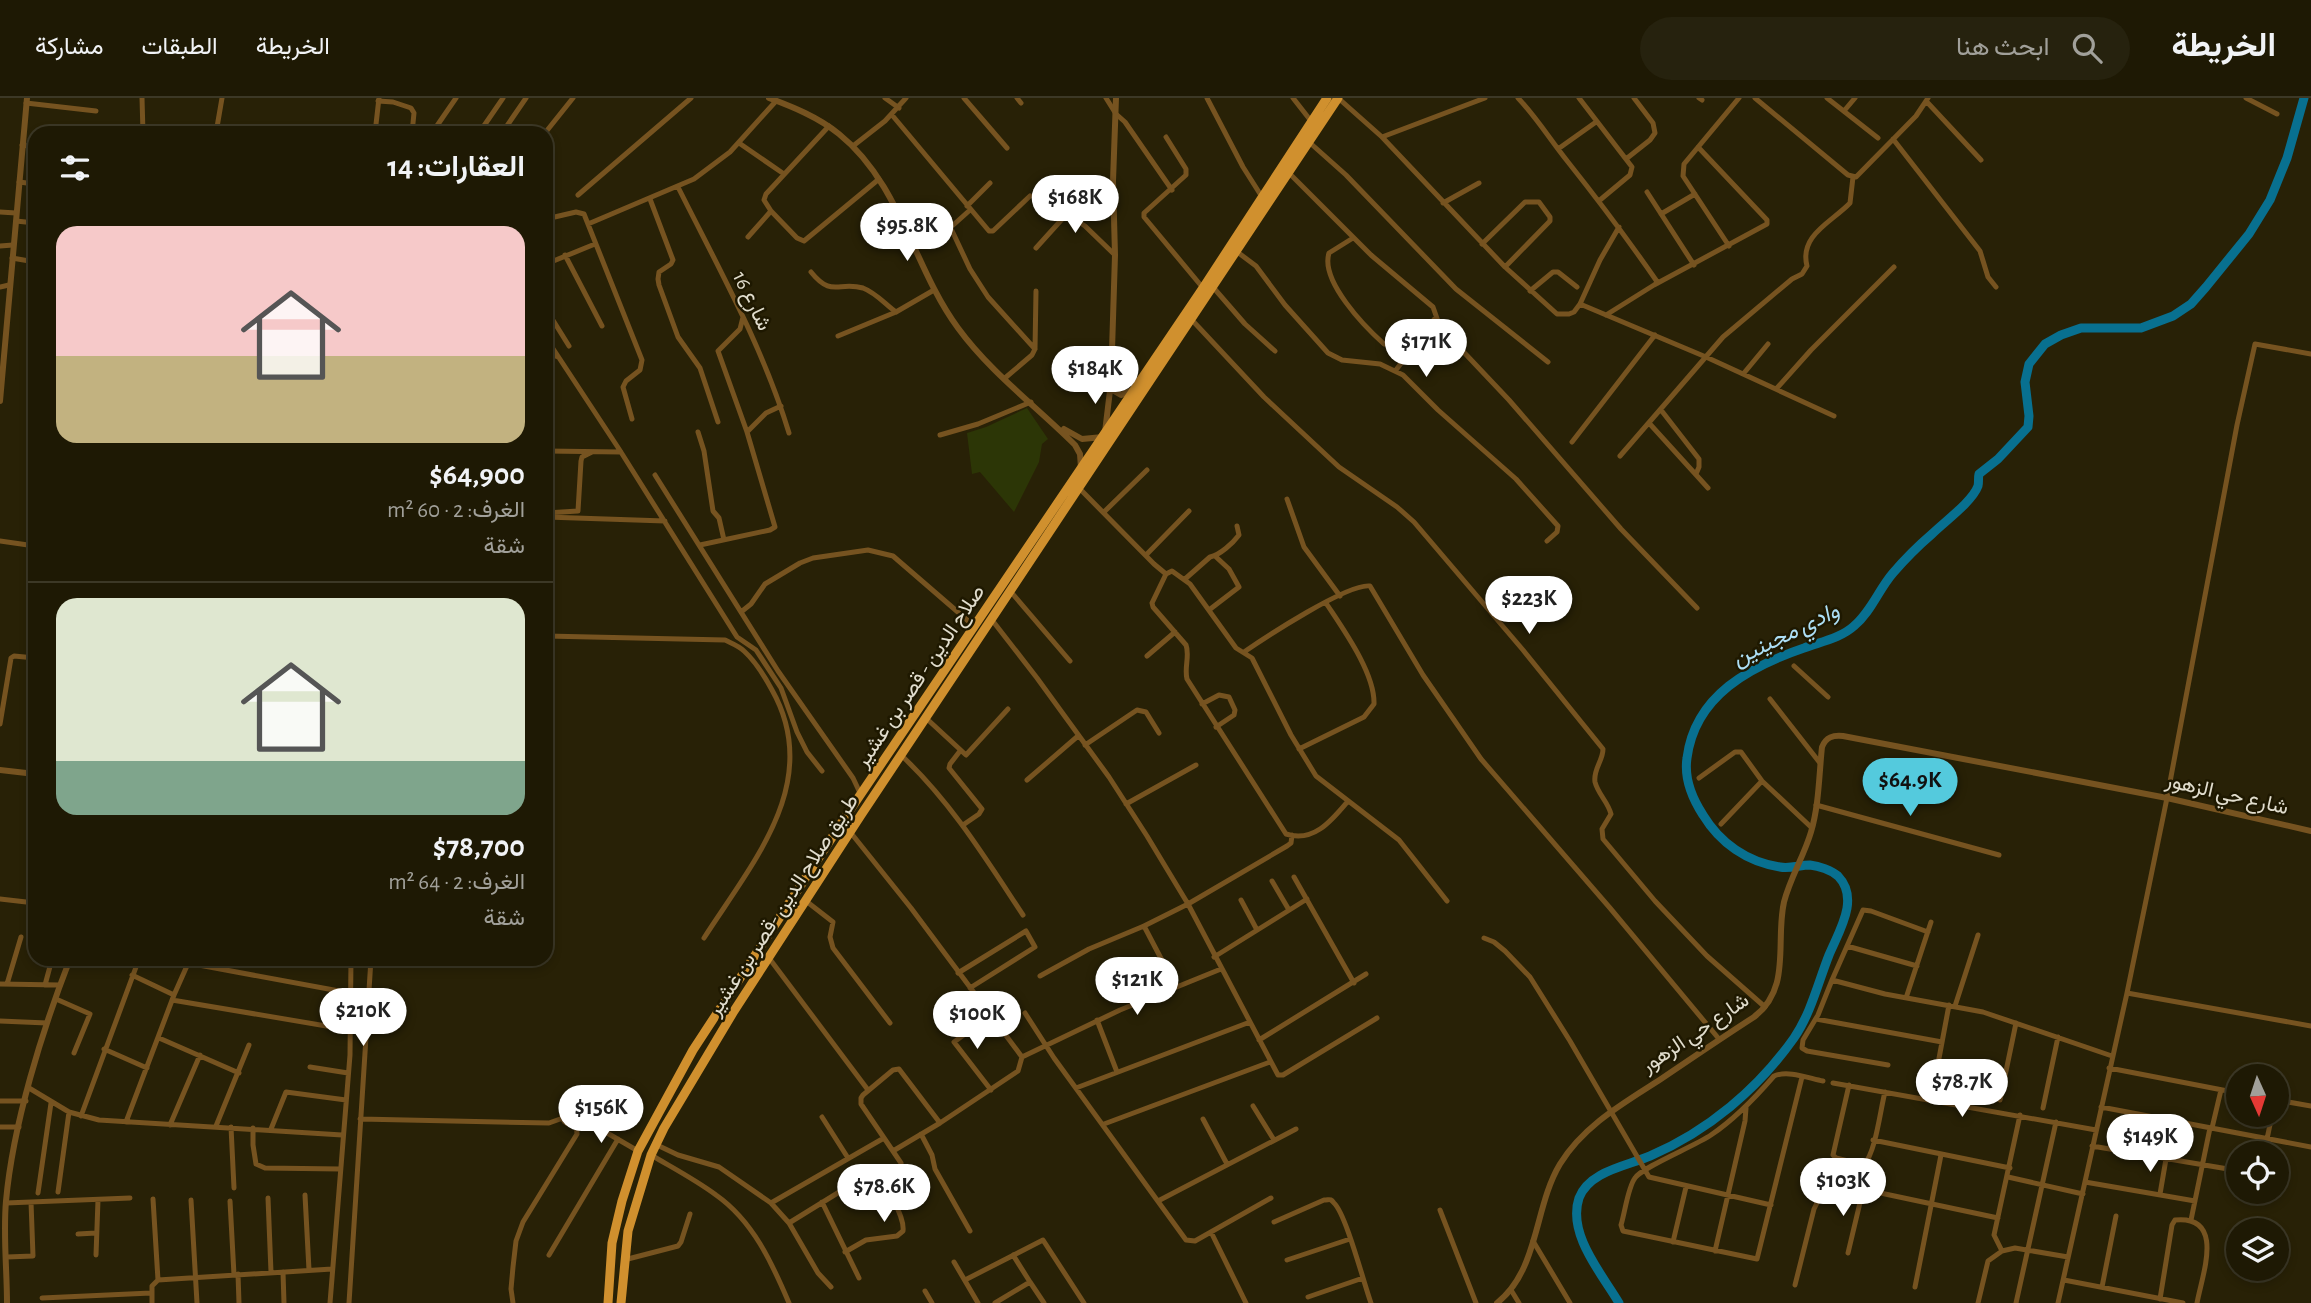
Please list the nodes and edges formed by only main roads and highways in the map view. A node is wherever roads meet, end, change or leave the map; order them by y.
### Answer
1 (1327, 98) edge
2 (1338, 98) edge
3 (1208, 287) junction
4 (862, 793) junction
5 (875, 795) junction
6 (842, 823) junction
7 (852, 831) junction
8 (608, 1303) edge
9 (621, 1303) edge

1 - 3 highway, صلاح الدين - قصر بن غشير
2 - 3 highway, طريق صلاح الدين -قصر بن غشير
3 - 4 highway, صلاح الدين - قصر بن غشير
3 - 5 highway, طريق صلاح الدين -قصر بن غشير
4 - 5 highway
4 - 6 highway, صلاح الدين - قصر بن غشير
5 - 7 highway, طريق صلاح الدين -قصر بن غشير
6 - 7 highway
6 - 8 highway, صلاح الدين - قصر بن غشير
7 - 9 highway, طريق صلاح الدين -قصر بن غشير

